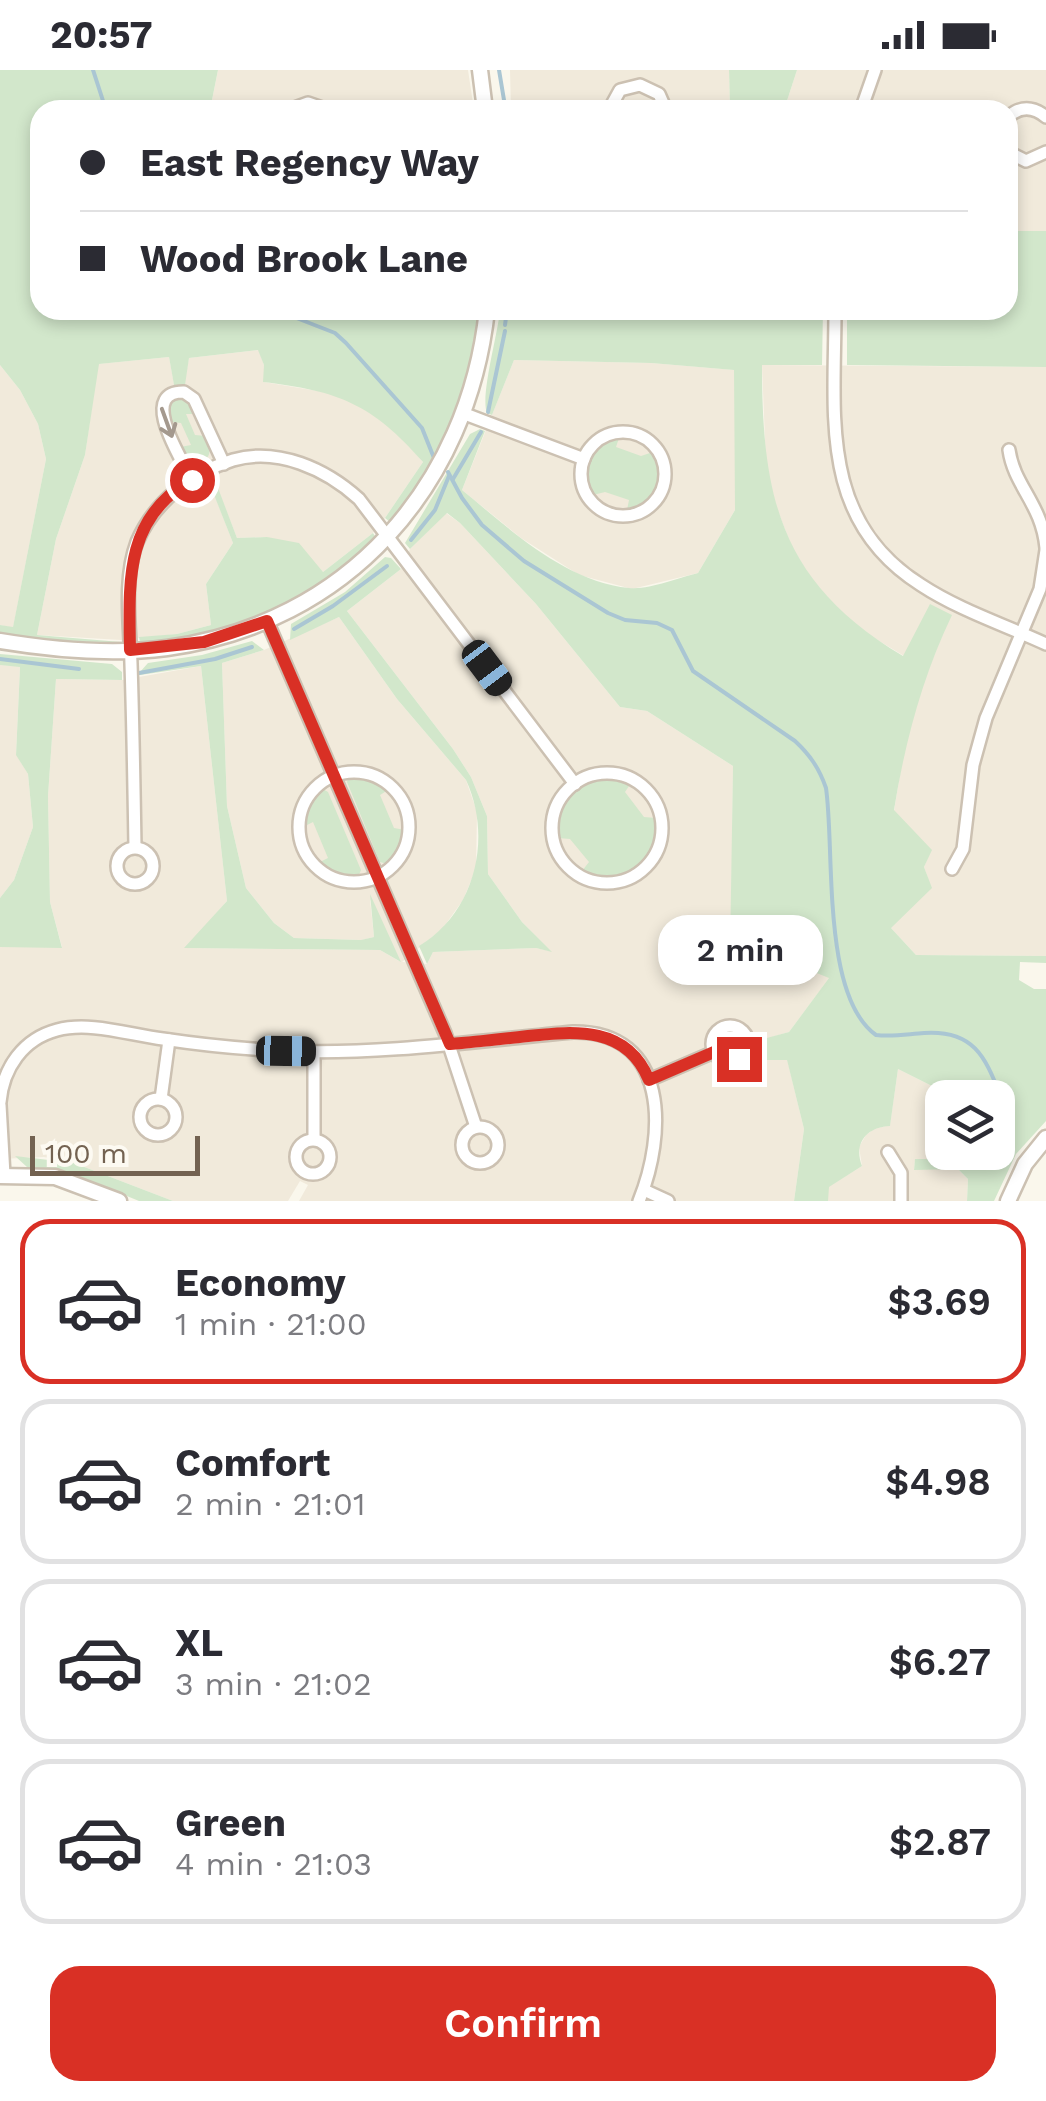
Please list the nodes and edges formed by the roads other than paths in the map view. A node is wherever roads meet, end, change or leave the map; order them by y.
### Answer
1 (480, 70) edge
2 (875, 70) edge
3 (484, 100) edge
4 (612, 100) edge
5 (662, 100) edge
6 (864, 100) edge
7 (1018, 112) edge
8 (1046, 117) edge
9 (1046, 152) edge
10 (1018, 158) edge
11 (486, 320) edge
12 (835, 320) edge
13 (465, 414) junction
14 (1009, 450) dead end
15 (584, 459) junction
16 (224, 464) junction
17 (192, 480) junction
18 (388, 536) junction
19 (1046, 549) edge
20 (267, 621) junction
21 (1021, 632) junction
22 (0, 640) edge
23 (1046, 644) edge
24 (130, 650) junction
25 (332, 776) junction
26 (575, 784) junction
27 (135, 848) dead end
28 (952, 869) dead end
29 (376, 877) junction
30 (169, 1040) junction
31 (450, 1044) junction
32 (314, 1052) junction
33 (714, 1052) dead end
34 (649, 1080) junction
35 (160, 1099) dead end
36 (0, 1104) edge
37 (476, 1128) dead end
38 (1046, 1138) edge
39 (314, 1139) dead end
40 (888, 1152) dead end
41 (2, 1175) edge
42 (641, 1196) edge
43 (119, 1201) edge
44 (668, 1201) edge
45 (901, 1201) edge
46 (1008, 1201) edge

1 - 3 street
2 - 6 street
4 - 5 street
7 - 8 street
9 - 10 street
11 - 13 street
12 - 21 street
13 - 15 street
13 - 18 street
14 - 19 street
15 - 15 street
16 - 17 street
16 -> 17 street
16 - 18 street
17 - 24 street
18 - 20 street
18 - 26 street
19 - 21 street
20 - 24 street
20 - 25 street
21 - 23 street
21 - 28 street
22 - 24 street
24 - 27 street
25 - 29 street
25 - 29 street
25 - 29 street
26 - 26 street
29 - 31 street
30 - 32 street
30 - 35 street
30 - 36 street
31 - 32 street
31 - 34 street
31 - 37 street
32 - 39 street
33 - 34 street
34 - 42 street
36 - 41 street
38 - 46 street
40 - 45 street
41 - 43 street
42 - 44 street

